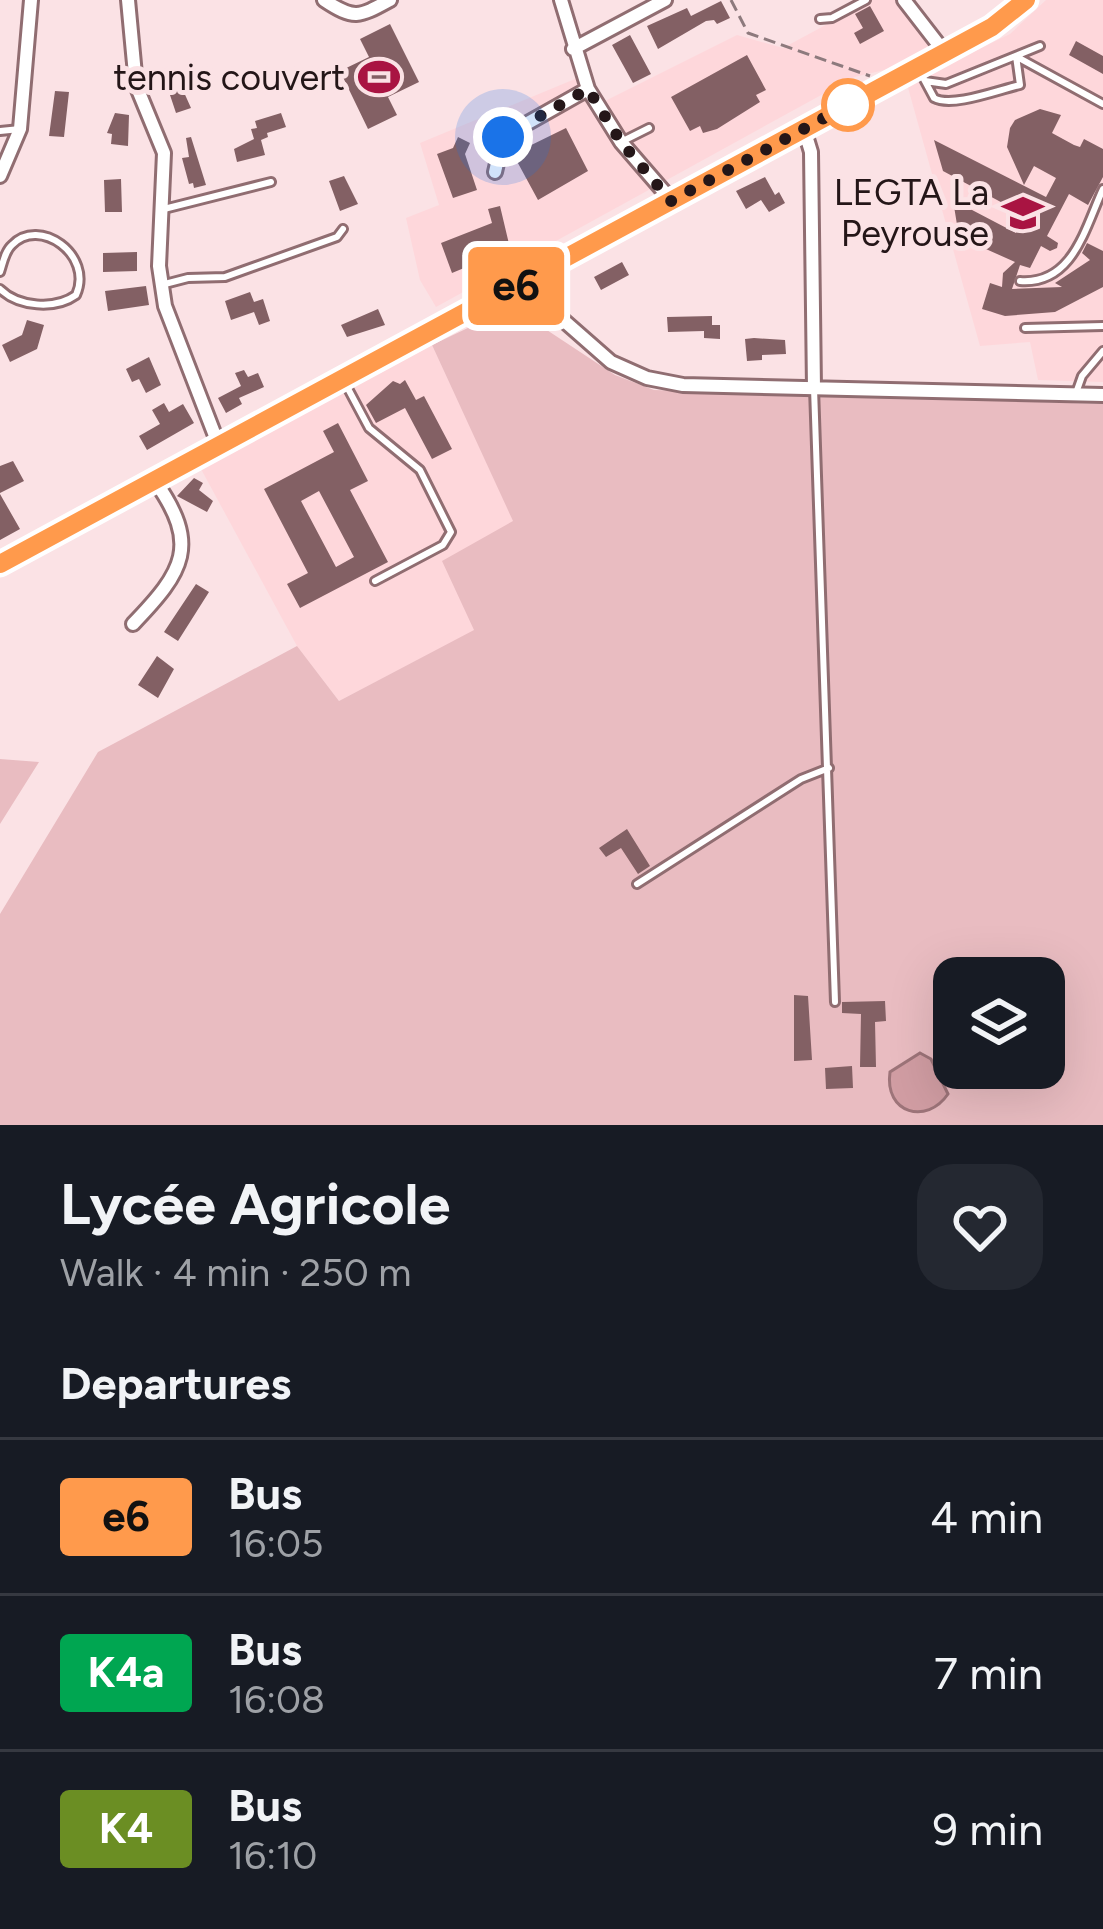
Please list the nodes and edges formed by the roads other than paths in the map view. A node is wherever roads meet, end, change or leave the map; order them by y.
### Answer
1 (31, 0) edge
2 (128, 0) edge
3 (324, 0) edge
4 (390, 0) edge
5 (561, 0) edge
6 (665, 0) edge
7 (866, 0) edge
8 (904, 0) edge
9 (1026, 0) edge
10 (820, 20) dead end
11 (1040, 46) dead end
12 (573, 49) junction
13 (945, 52) junction
14 (1016, 56) junction
15 (921, 75) junction
16 (588, 89) junction
17 (1103, 104) edge
18 (649, 128) dead end
19 (20, 129) junction
20 (804, 129) junction
21 (0, 131) edge
22 (621, 142) junction
23 (495, 172) dead end
24 (0, 176) edge
25 (271, 182) dead end
26 (1103, 189) edge
27 (671, 201) junction
28 (162, 209) junction
29 (343, 229) dead end
30 (1, 266) edge
31 (1020, 281) dead end
32 (521, 283) junction
33 (161, 285) junction
34 (0, 289) edge
35 (1103, 326) edge
36 (1025, 328) dead end
37 (1103, 351) edge
38 (343, 380) junction
39 (814, 388) junction
40 (1076, 394) junction
41 (1103, 395) edge
42 (219, 446) junction
43 (155, 481) junction
44 (0, 564) edge
45 (375, 581) dead end
46 (133, 624) dead end
47 (829, 768) junction
48 (637, 884) dead end
49 (836, 1002) dead end

1 - 19 street
2 - 28 street
3 - 4 street
5 - 12 street
6 - 12 street
7 - 10 lane
8 - 13 street
9 - 13 main road
11 - 14 lane
12 - 16 street
13 - 15 main road
14 - 15 lane
14 - 15 lane
14 - 17 lane
15 - 20 main road
16 - 22 street
16 - 23 street
18 - 22 lane
19 - 21 lane
19 - 24 street
20 - 27 main road
20 - 39 street
22 - 27 street
25 - 28 lane
26 - 31 lane
27 - 32 main road
28 - 33 street
29 - 33 lane
30 - 34 lane
32 - 38 main road
32 - 39 street
33 - 42 street
35 - 36 lane
37 - 40 lane
38 - 42 main road
38 - 45 lane
39 - 40 street
39 - 47 lane
40 - 41 street
42 - 43 main road
43 - 44 main road
43 - 46 street
47 - 48 lane
47 - 49 lane

